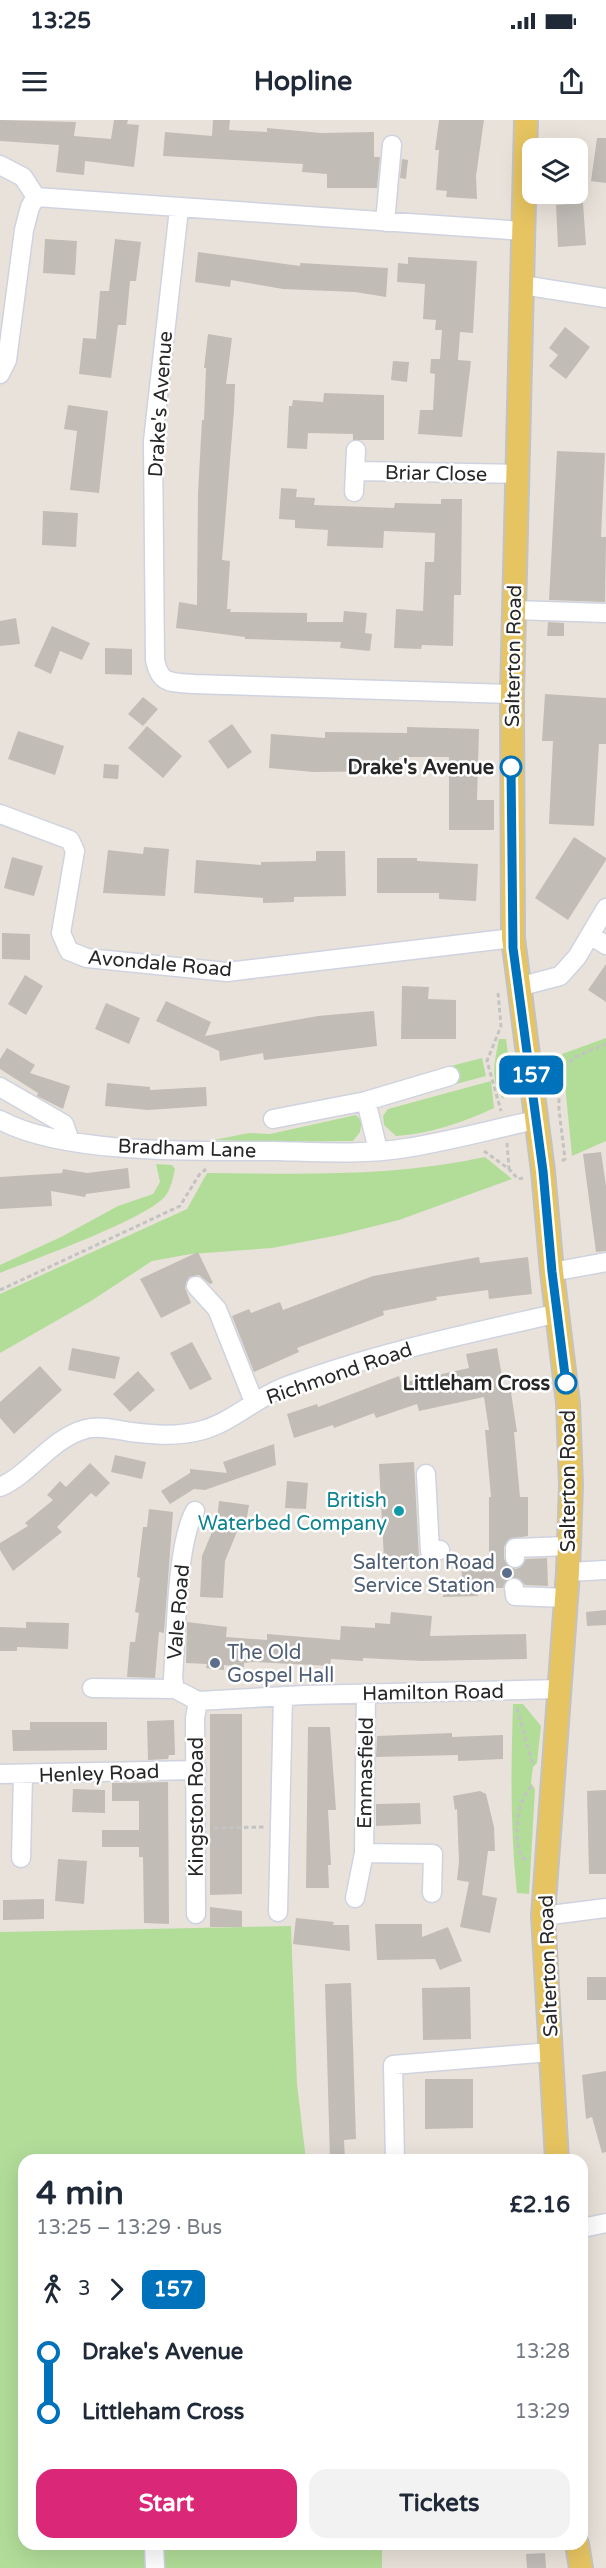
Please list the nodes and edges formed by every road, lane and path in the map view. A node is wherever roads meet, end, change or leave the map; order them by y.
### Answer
1 (526, 120) edge
2 (392, 145) dead end
3 (0, 165) edge
4 (36, 197) junction
5 (179, 209) junction
6 (385, 222) junction
7 (523, 231) junction
8 (522, 285) junction
9 (606, 298) edge
10 (0, 374) edge
11 (356, 450) dead end
12 (356, 471) junction
13 (517, 474) junction
14 (354, 492) dead end
15 (514, 610) junction
16 (606, 613) edge
17 (512, 693) junction
18 (0, 814) edge
19 (606, 908) edge
20 (590, 935) junction
21 (513, 938) junction
22 (606, 945) edge
23 (508, 988) junction
24 (606, 1044) edge
25 (450, 1076) dead end
26 (0, 1087) edge
27 (366, 1101) junction
28 (499, 1104) dead end
29 (273, 1119) dead end
30 (536, 1120) junction
31 (2, 1123) edge
32 (70, 1142) junction
33 (378, 1150) junction
34 (508, 1155) dead end
35 (565, 1159) dead end
36 (509, 1169) dead end
37 (165, 1215) dead end
38 (606, 1262) edge
39 (552, 1272) junction
40 (196, 1286) dead end
41 (0, 1290) edge
42 (559, 1313) junction
43 (254, 1402) junction
44 (426, 1474) dead end
45 (0, 1487) edge
46 (195, 1511) dead end
47 (569, 1546) junction
48 (440, 1550) dead end
49 (515, 1558) dead end
50 (606, 1570) edge
51 (567, 1572) junction
52 (514, 1588) dead end
53 (566, 1598) junction
54 (92, 1688) dead end
55 (176, 1689) junction
56 (560, 1689) junction
57 (515, 1690) junction
58 (366, 1693) junction
59 (283, 1696) junction
60 (198, 1701) junction
61 (533, 1764) dead end
62 (197, 1770) junction
63 (0, 1774) edge
64 (23, 1774) junction
65 (531, 1787) dead end
66 (280, 1827) junction
67 (197, 1828) junction
68 (364, 1853) junction
69 (21, 1857) dead end
70 (534, 1860) dead end
71 (432, 1893) dead end
72 (355, 1898) dead end
73 (606, 1908) edge
74 (278, 1912) dead end
75 (196, 1914) dead end
76 (543, 1916) junction
77 (550, 2052) junction
78 (395, 2154) edge
79 (557, 2154) edge
80 (606, 2223) edge
81 (588, 2227) edge
82 (154, 2550) edge
83 (578, 2550) edge
84 (155, 2568) edge
85 (581, 2568) edge

1 - 7 main road, Salterton Road
2 - 6 street
3 - 4 street
4 - 5 street
4 - 10 street
5 - 6 street
5 - 17 street, Drake's Avenue
6 - 7 street
7 - 8 main road, Salterton Road
8 - 9 street
8 - 13 main road, Salterton Road
11 - 12 street, Briar Close
12 - 13 street, Briar Close
12 - 14 street, Briar Close
13 - 15 main road, Salterton Road
15 - 16 street
15 - 17 main road, Salterton Road
17 - 21 main road, Salterton Road
18 - 21 street, Avondale Road
19 - 20 street
20 - 22 street
20 - 23 street
21 - 23 main road, Salterton Road
23 - 28 path
23 - 30 main road, Salterton Road
24 - 35 path
25 - 27 street, Bradham Lane
26 - 32 street
27 - 29 street, Bradham Lane
27 - 33 street
30 - 33 street, Bradham Lane
30 - 39 main road, Salterton Road
31 - 32 street, Bradham Lane
32 - 33 street, Bradham Lane
34 - 36 path
37 - 41 path
38 - 39 street
39 - 42 main road, Salterton Road
40 - 43 street
42 - 43 street, Richmond Road
42 - 47 main road, Salterton Road
43 - 45 street, Richmond Road
44 - 48 street
46 - 55 street, Vale Road
47 - 49 street
47 - 51 main road, Salterton Road
50 - 51 street
51 - 53 main road, Salterton Road
52 - 53 street
53 - 56 main road, Salterton Road
54 - 55 street
55 - 60 street, Vale Road
56 - 57 street, Hamilton Road
56 - 76 main road, Salterton Road
57 - 58 street, Hamilton Road
57 - 61 path
58 - 59 street, Hamilton Road
58 - 68 street, Emmasfield
59 - 60 street, Hamilton Road
59 - 66 street
60 - 62 street, Kingston Road
62 - 64 street, Henley Road
62 - 67 street, Kingston Road
63 - 64 street, Henley Road
64 - 69 street
65 - 70 path
66 - 67 path
66 - 74 street
67 - 75 street, Kingston Road
68 - 71 street, Emmasfield
68 - 72 street, Emmasfield
73 - 76 street
76 - 77 main road, Salterton Road
77 - 78 street
77 - 79 main road, Salterton Road
80 - 81 street
82 - 84 street
83 - 85 main road

